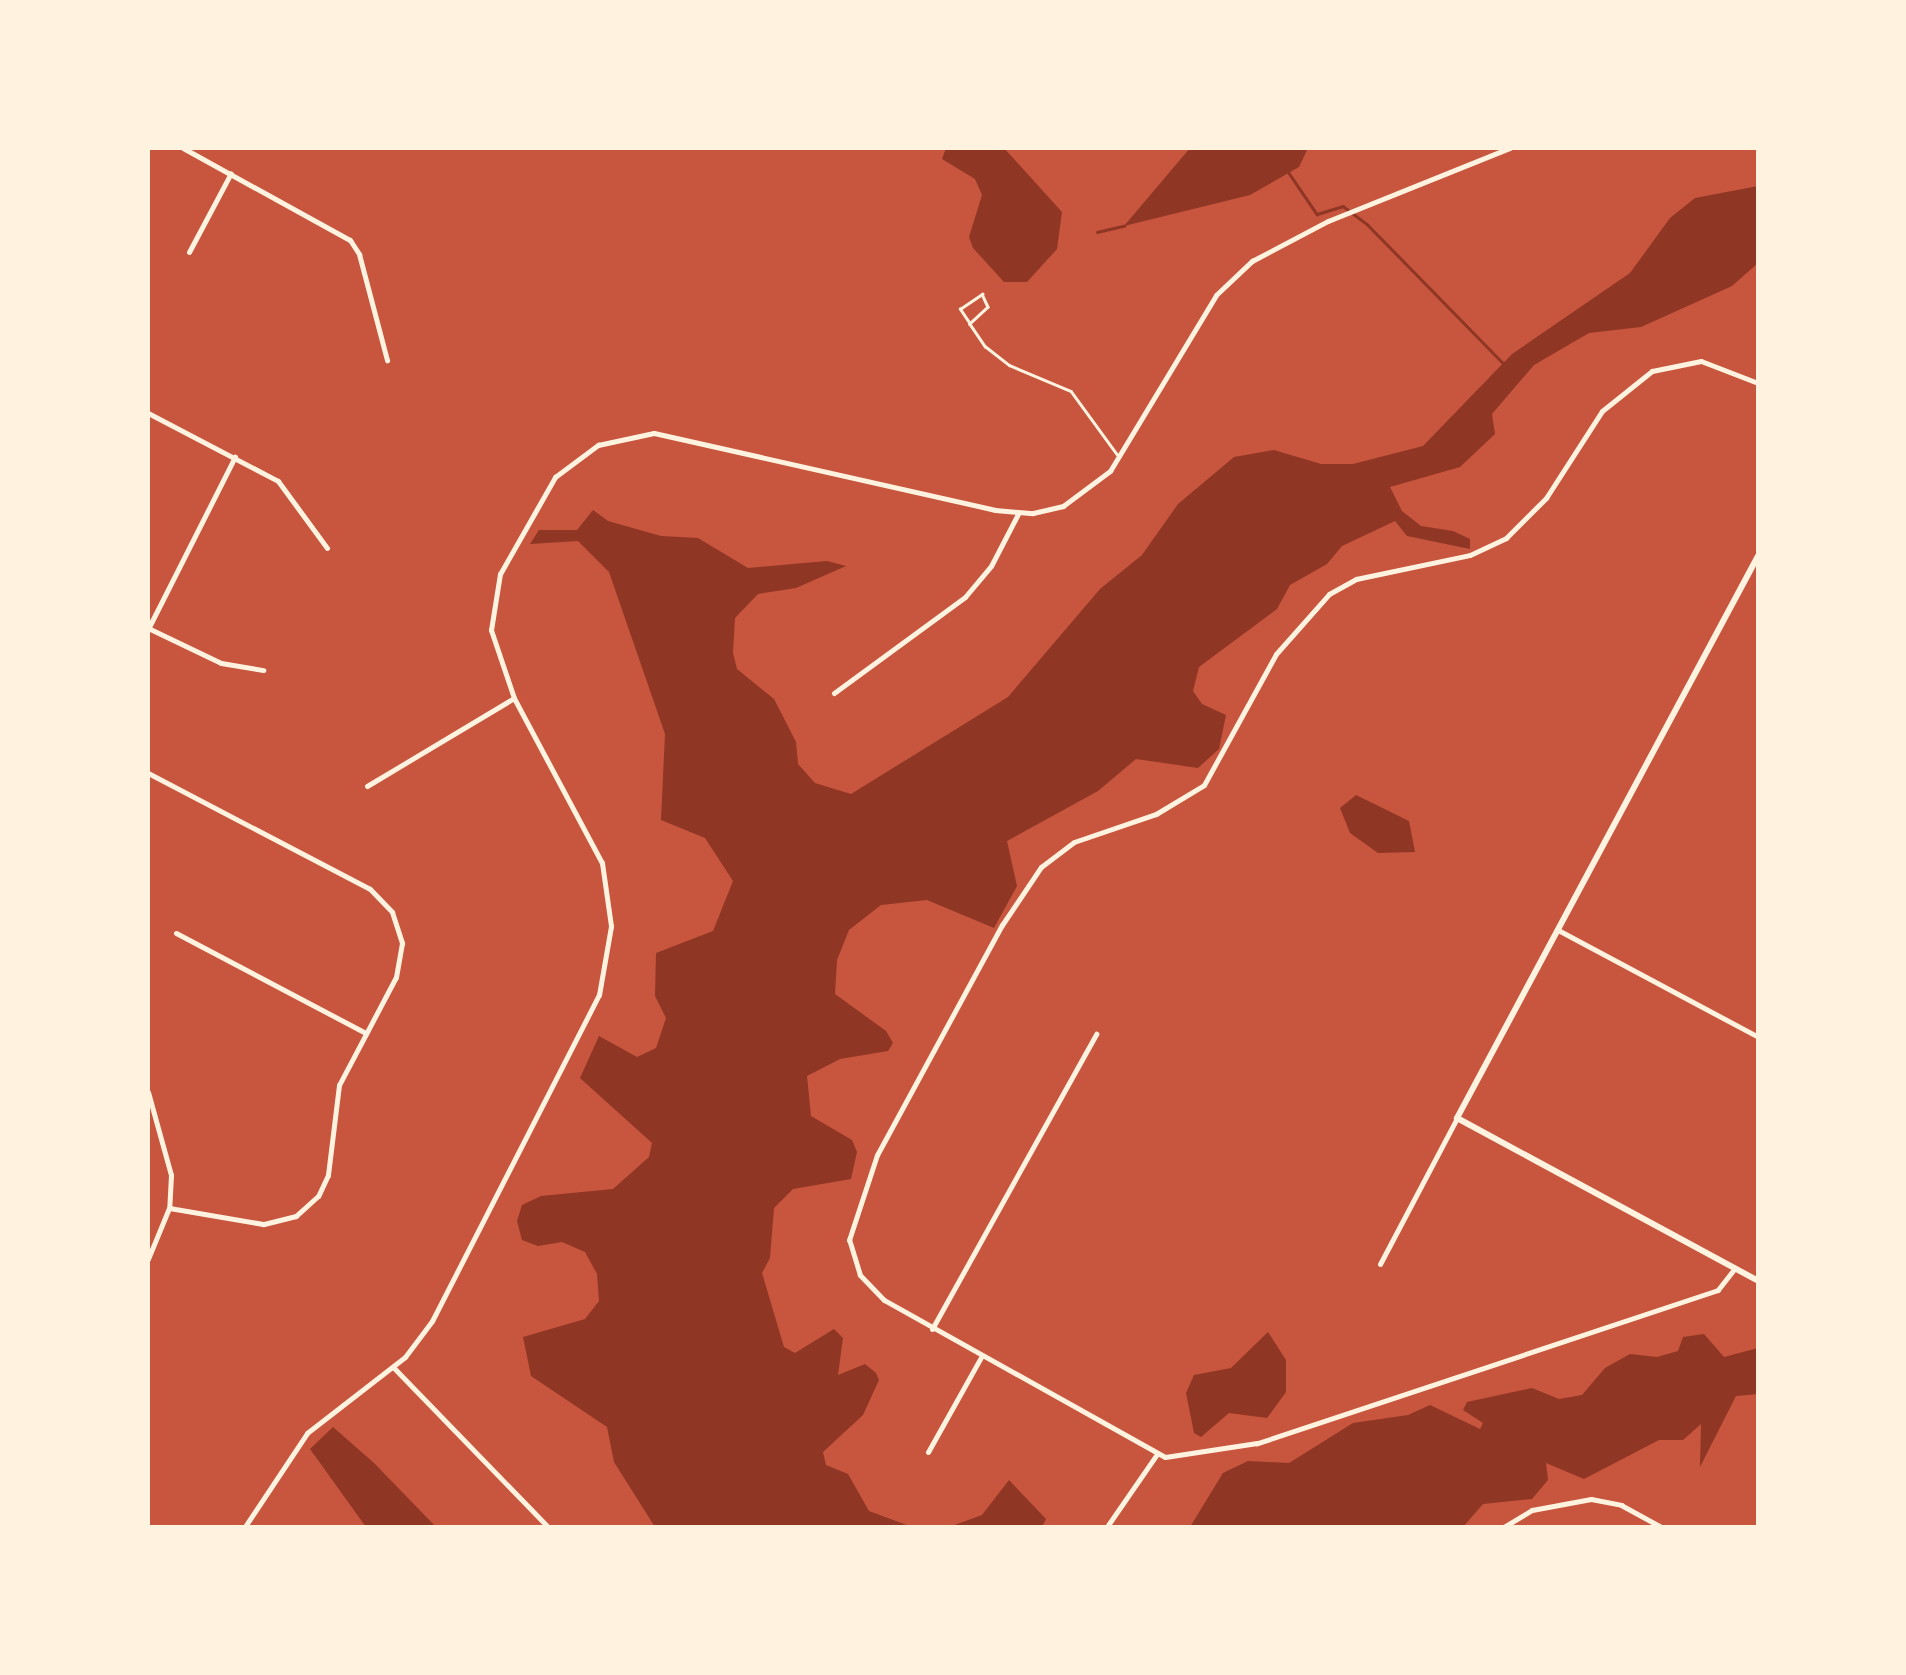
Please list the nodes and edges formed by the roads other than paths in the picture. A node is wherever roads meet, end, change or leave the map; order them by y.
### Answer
1 (182, 148) edge
2 (1510, 148) edge
3 (231, 173) junction
4 (189, 252) dead end
5 (970, 324) junction
6 (387, 360) dead end
7 (1758, 383) edge
8 (148, 414) edge
9 (1120, 456) junction
10 (235, 457) junction
11 (1018, 513) junction
12 (327, 548) dead end
13 (1758, 556) edge
14 (148, 628) edge
15 (263, 670) dead end
16 (834, 693) dead end
17 (514, 698) junction
18 (148, 773) edge
19 (367, 786) dead end
20 (1558, 930) junction
21 (176, 933) dead end
22 (366, 1032) junction
23 (1096, 1034) dead end
24 (1758, 1037) edge
25 (148, 1092) edge
26 (1457, 1118) junction
27 (169, 1208) junction
28 (148, 1259) edge
29 (1380, 1264) dead end
30 (1735, 1268) junction
31 (1758, 1280) edge
32 (932, 1329) junction
33 (982, 1357) junction
34 (393, 1367) junction
35 (928, 1452) dead end
36 (1158, 1454) junction
37 (244, 1528) edge
38 (550, 1528) edge
39 (1106, 1528) edge
40 (1502, 1528) edge
41 (1664, 1528) edge

1 - 3 street
2 - 9 street
3 - 4 street
3 - 6 street
5 - 5 lane
5 - 9 lane
7 - 32 street
8 - 10 street
9 - 11 street
10 - 12 street
10 - 14 street
11 - 16 street
11 - 17 street
13 - 20 street
14 - 15 street
17 - 19 street
17 - 34 street
18 - 22 street
20 - 24 street
20 - 26 street
21 - 22 street
22 - 27 street
23 - 32 street
25 - 27 street
26 - 29 street
26 - 30 street
27 - 28 street
30 - 31 street
30 - 36 street
32 - 33 street
33 - 35 street
33 - 36 street
34 - 37 street
34 - 38 street
36 - 39 street
40 - 41 street

